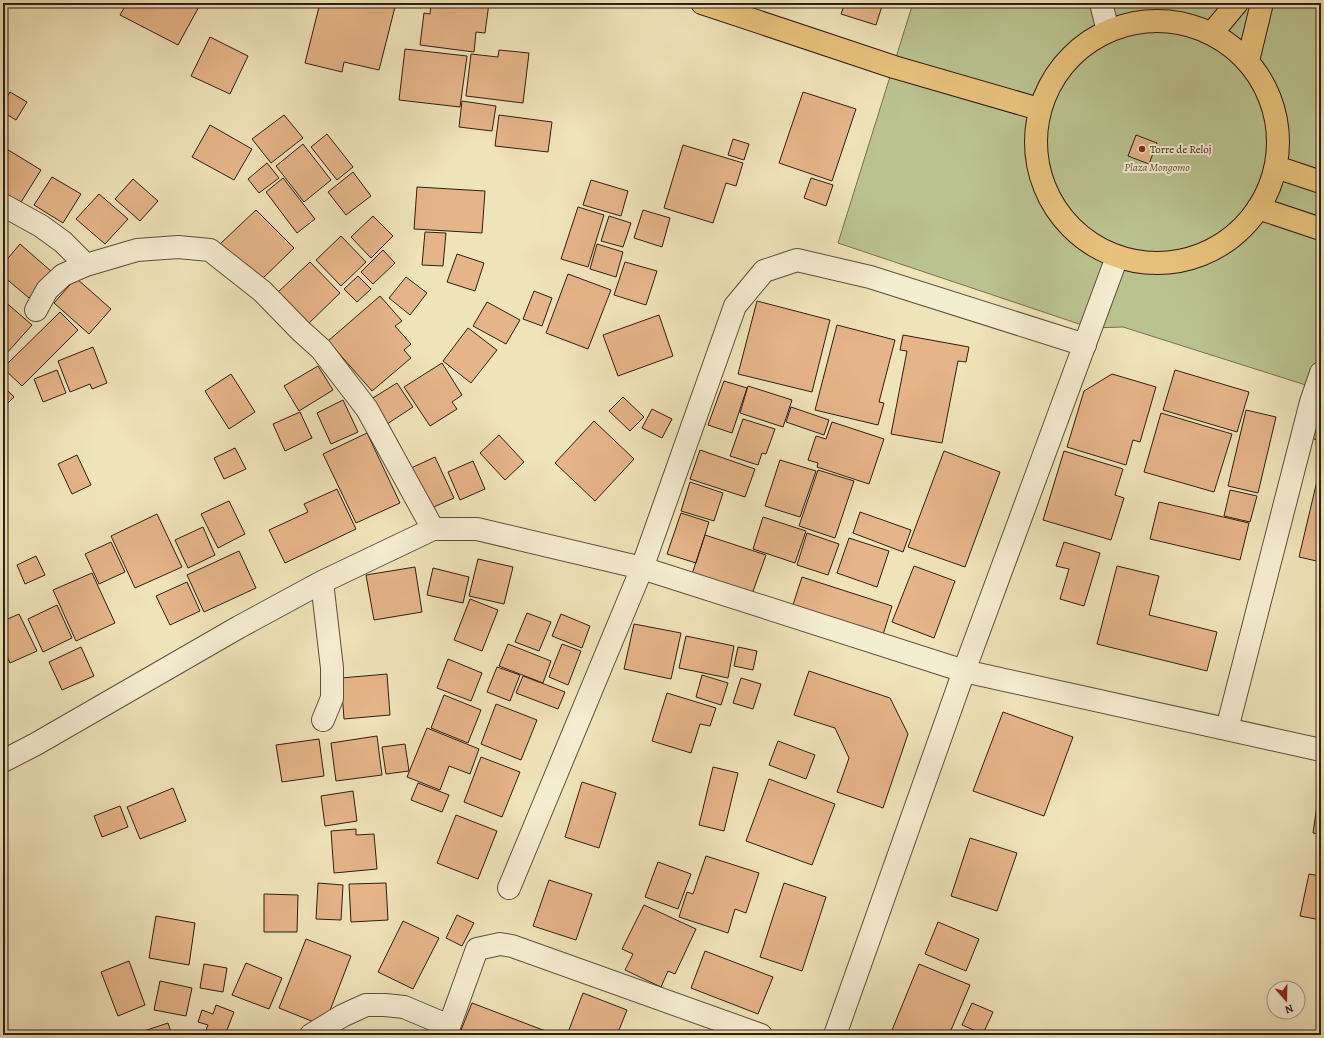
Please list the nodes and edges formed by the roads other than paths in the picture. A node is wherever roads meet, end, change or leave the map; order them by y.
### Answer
1 (702, 3) edge
2 (1101, 3) edge
3 (1237, 3) edge
4 (1262, 3) edge
5 (1108, 31) junction
6 (1212, 33) junction
7 (1248, 61) junction
8 (1039, 109) junction
9 (1276, 167) junction
10 (1321, 182) edge
11 (3, 205) edge
12 (1258, 208) junction
13 (1321, 229) edge
14 (1117, 257) junction
15 (86, 265) junction
16 (36, 310) dead end
17 (1084, 345) junction
18 (1321, 373) edge
19 (433, 529) junction
20 (642, 568) junction
21 (322, 582) junction
22 (964, 671) junction
23 (323, 720) dead end
24 (1227, 729) junction
25 (1321, 750) edge
26 (3, 761) edge
27 (509, 888) dead end
28 (447, 1030) edge
29 (311, 1035) edge
30 (761, 1035) edge
31 (835, 1035) edge

1 - 8 main road
2 - 5 street
3 - 6 main road
4 - 7 main road
5 - 6 main road
5 - 8 main road
6 - 7 main road
7 - 9 main road
8 - 14 main road
9 - 10 main road
9 - 12 main road
11 - 15 street
12 - 13 main road
12 - 14 main road
14 - 17 street
15 - 16 street
15 - 19 street
17 - 20 street
17 - 22 street
18 - 24 street
19 - 20 street
19 - 21 street
20 - 22 street
20 - 27 street
21 - 23 street
21 - 26 street
22 - 24 street
22 - 31 street
24 - 25 street
28 - 29 street
28 - 30 street

